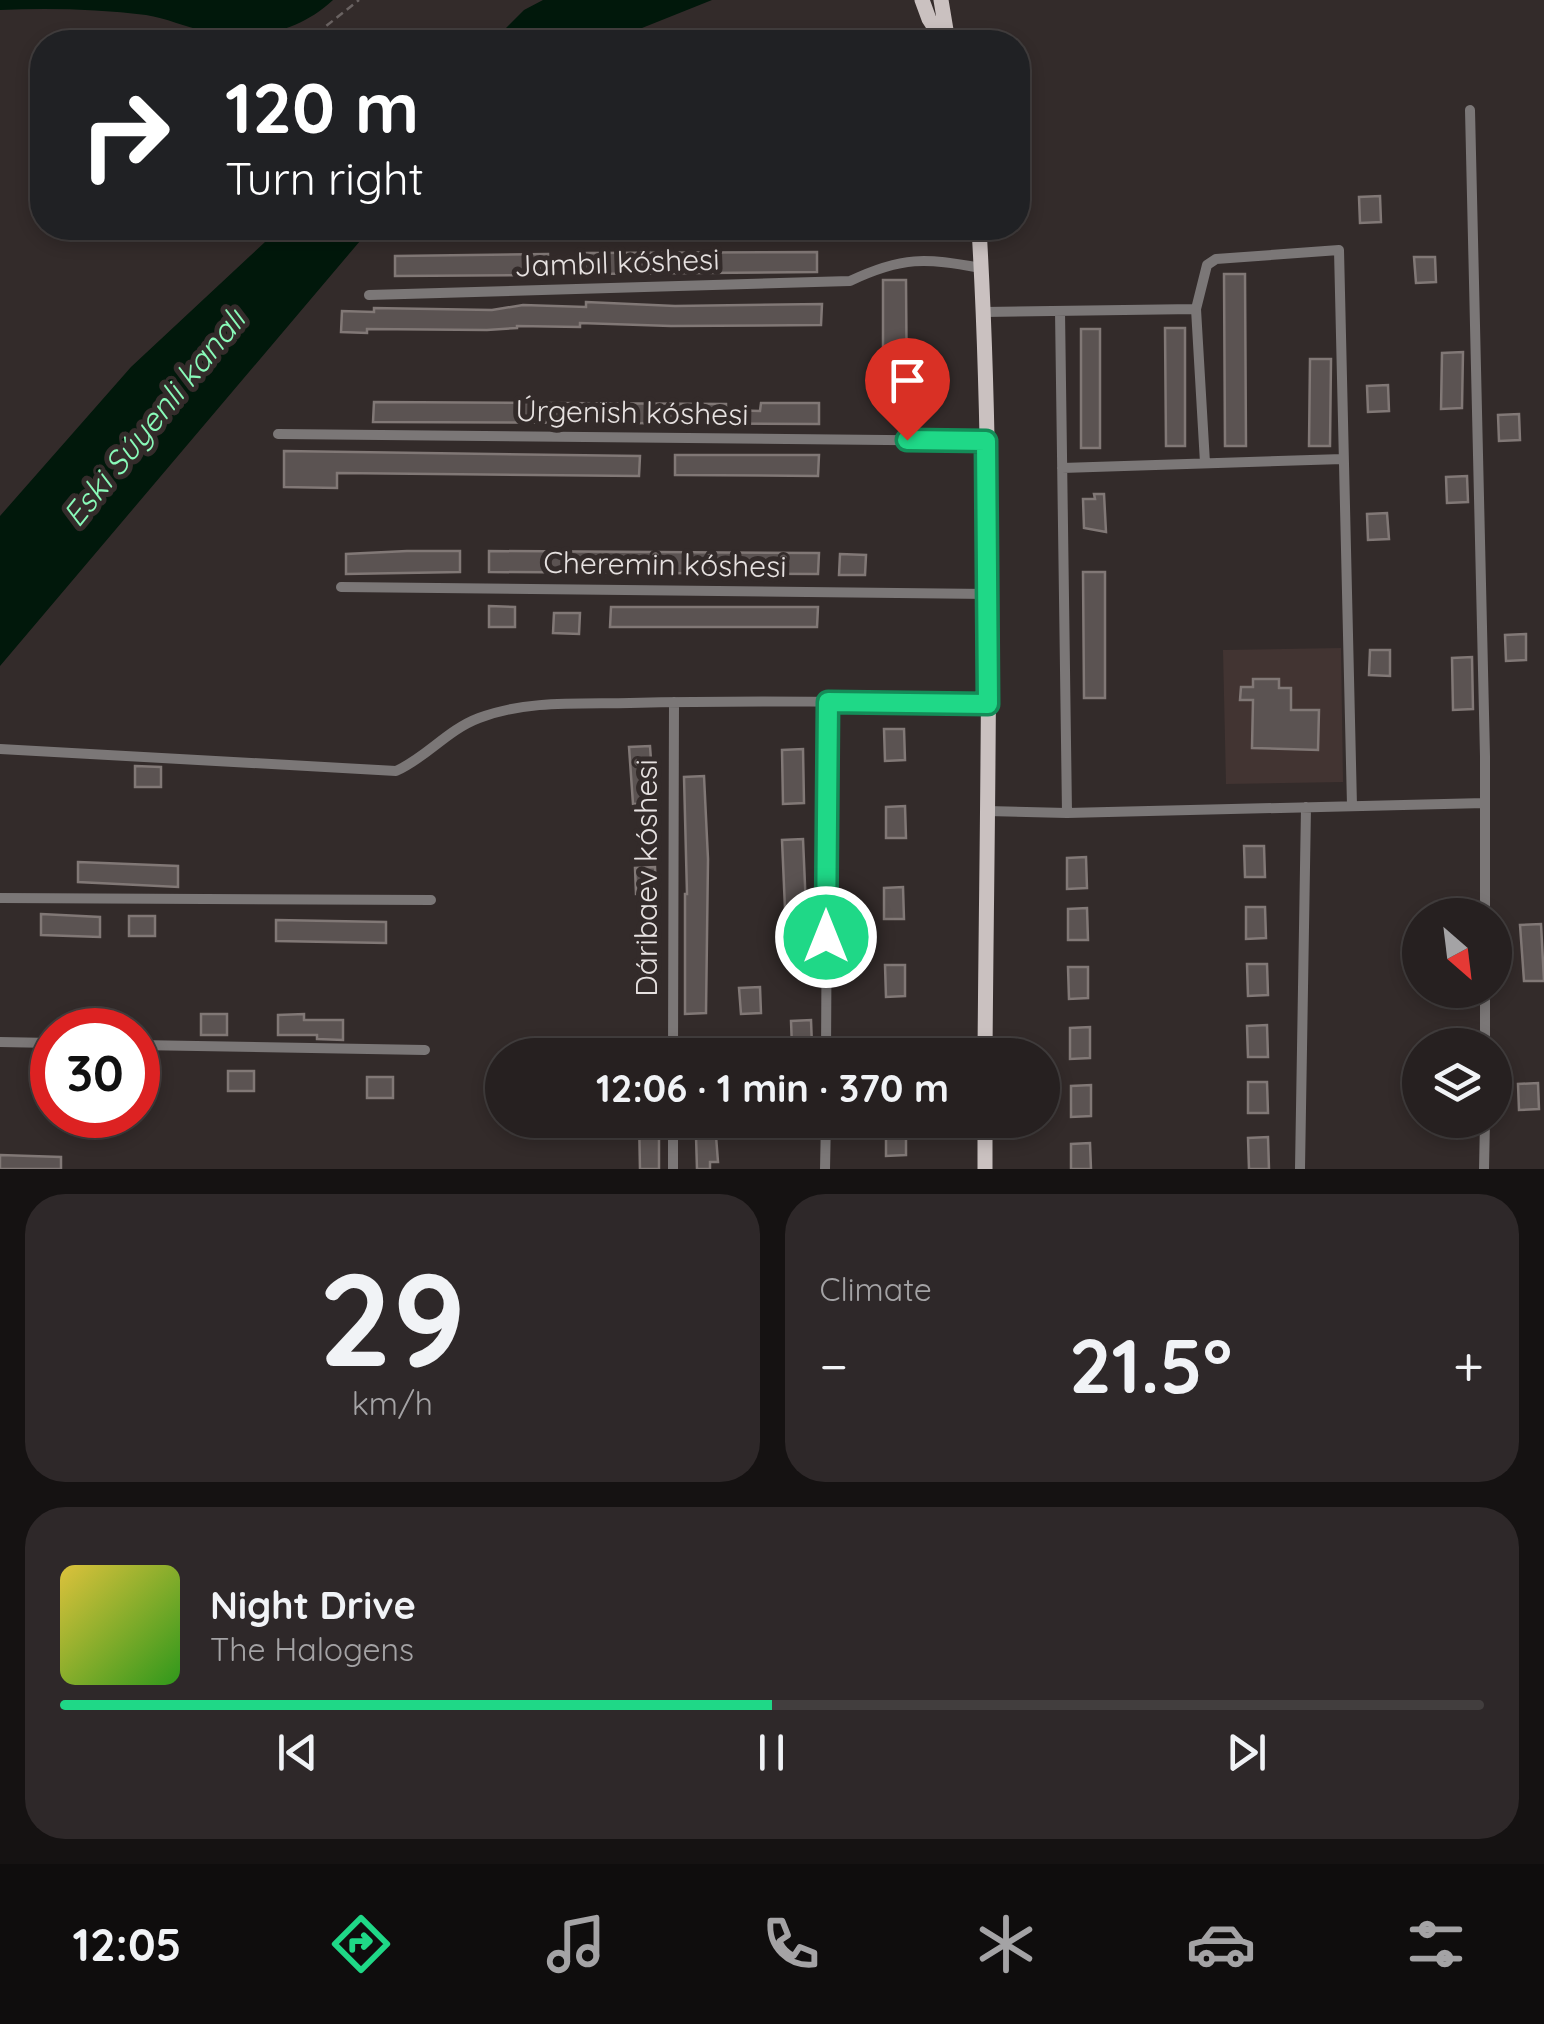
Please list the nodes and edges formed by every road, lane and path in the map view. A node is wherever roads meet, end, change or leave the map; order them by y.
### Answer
1 (359, 0) edge
2 (922, 0) edge
3 (941, 0) edge
4 (321, 30) edge
5 (939, 30) edge
6 (945, 30) edge
7 (1470, 110) dead end
8 (980, 240) edge
9 (981, 268) junction
10 (369, 295) dead end
11 (1196, 309) junction
12 (1060, 311) junction
13 (984, 312) junction
14 (278, 434) dead end
15 (986, 441) junction
16 (1344, 459) junction
17 (1205, 463) junction
18 (1062, 468) junction
19 (341, 587) dead end
20 (988, 594) junction
21 (674, 702) junction
22 (828, 702) junction
23 (988, 704) junction
24 (0, 749) edge
25 (1485, 803) junction
26 (1352, 806) junction
27 (1306, 808) junction
28 (987, 811) junction
29 (1067, 813) junction
30 (0, 898) edge
31 (1485, 898) edge
32 (431, 900) dead end
33 (672, 1038) edge
34 (826, 1038) edge
35 (985, 1038) edge
36 (0, 1042) edge
37 (30, 1043) edge
38 (160, 1045) edge
39 (425, 1050) dead end
40 (673, 1138) edge
41 (826, 1138) edge
42 (985, 1138) edge
43 (1485, 1138) edge
44 (673, 1169) edge
45 (825, 1169) edge
46 (984, 1169) edge
47 (1300, 1169) edge
48 (1484, 1169) edge

1 - 4 path
2 - 5 main road
3 - 6 main road
7 - 25 street
8 - 9 main road
9 - 10 street, Jambıl kóshesi
9 - 13 main road
11 - 12 street
11 - 16 street
11 - 17 street
12 - 13 street
12 - 18 street
13 - 15 main road
14 - 15 street, Úrgenish kóshesi
15 - 20 main road
16 - 17 street
16 - 26 street
17 - 18 street
18 - 29 street
19 - 20 street, Cheremin kóshesi
20 - 23 main road
21 - 22 street
21 - 24 street
21 - 33 street, Dáribaev kóshesi
22 - 23 street
22 - 34 street
23 - 28 main road
25 - 26 street
25 - 31 street
26 - 27 street
27 - 29 street
27 - 47 street
28 - 29 street
28 - 35 main road
30 - 32 street
36 - 37 street
38 - 39 street
40 - 44 street
41 - 45 street
42 - 46 main road
43 - 48 street

